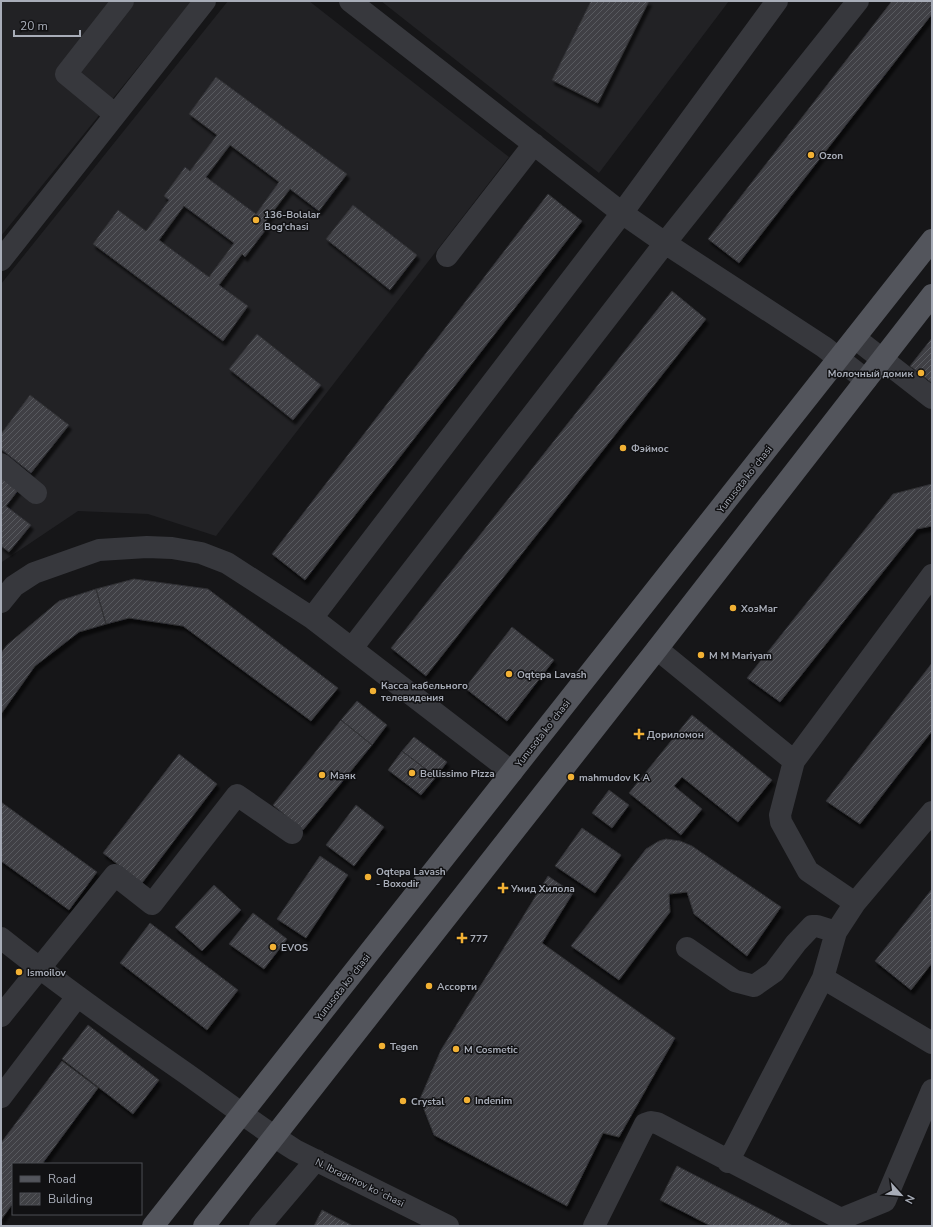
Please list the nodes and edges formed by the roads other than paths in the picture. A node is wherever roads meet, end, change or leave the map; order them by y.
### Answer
1 (122, 1) edge
2 (205, 1) edge
3 (350, 1) edge
4 (777, 1) edge
5 (858, 1) edge
6 (114, 116) junction
7 (534, 144) junction
8 (622, 213) junction
9 (932, 240) edge
10 (665, 243) junction
11 (447, 256) dead end
12 (1, 260) edge
13 (932, 295) edge
14 (855, 338) junction
15 (839, 359) junction
16 (882, 360) junction
17 (866, 380) junction
18 (932, 398) edge
19 (1, 464) edge
20 (36, 493) dead end
21 (932, 575) edge
22 (5, 588) edge
23 (312, 618) junction
24 (352, 648) junction
25 (657, 649) junction
26 (794, 761) junction
27 (512, 772) junction
28 (932, 812) edge
29 (292, 833) dead end
30 (855, 903) junction
31 (836, 932) junction
32 (1, 938) edge
33 (687, 948) dead end
34 (38, 968) junction
35 (823, 978) junction
36 (77, 997) junction
37 (1, 1016) edge
38 (932, 1042) edge
39 (932, 1090) edge
40 (1, 1097) edge
41 (242, 1113) junction
42 (273, 1136) junction
43 (316, 1160) junction
44 (728, 1162) junction
45 (153, 1226) edge
46 (204, 1226) edge
47 (260, 1226) edge
48 (448, 1226) edge
49 (594, 1226) edge

1 - 6 street
2 - 6 street
3 - 7 street
4 - 8 street
5 - 10 street
6 - 12 street
7 - 8 street
7 - 11 street
8 - 10 street
8 - 23 street
9 - 14 main road, Yunusota koʻchasi
10 - 15 street
10 - 24 street
13 - 16 main road
14 - 15 main road, Yunusota koʻchasi
14 - 16 street
15 - 17 street
15 - 27 main road, Yunusota koʻchasi
16 - 17 main road
16 - 18 street
17 - 25 main road
19 - 20 street
21 - 26 street
22 - 23 street
23 - 24 street
24 - 27 street
25 - 26 street
25 - 42 main road
26 - 30 street
27 - 41 main road, Yunusota koʻchasi
28 - 30 street
29 - 34 street
30 - 31 street
31 - 33 street
31 - 35 street
32 - 34 street, N. Ibragimov koʻchasi
34 - 36 street, N. Ibragimov koʻchasi
34 - 37 street
35 - 38 street
35 - 44 street
36 - 40 street
36 - 41 street, N. Ibragimov koʻchasi
39 - 44 street
41 - 42 street, N. Ibragimov koʻchasi
41 - 45 main road, Yunusota koʻchasi
42 - 43 street, N. Ibragimov koʻchasi
42 - 46 main road
43 - 47 street
43 - 48 street, N. Ibragimov koʻchasi
44 - 49 street

